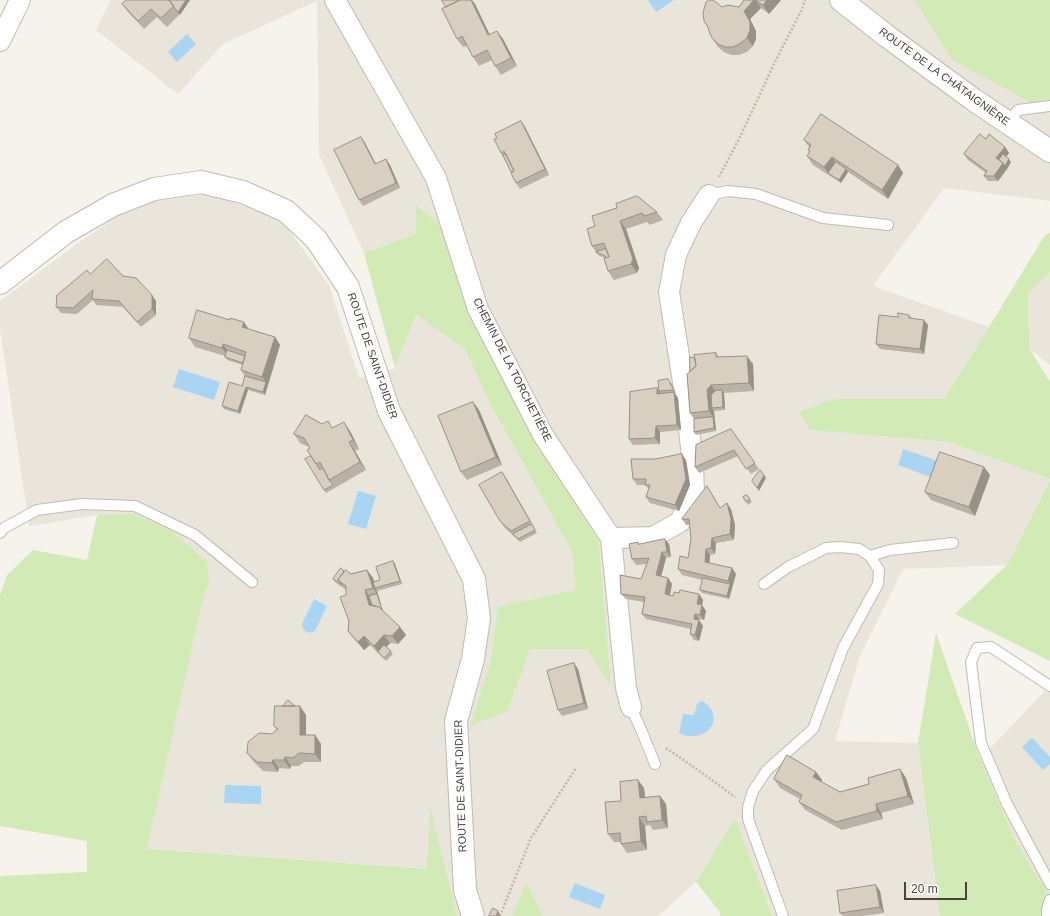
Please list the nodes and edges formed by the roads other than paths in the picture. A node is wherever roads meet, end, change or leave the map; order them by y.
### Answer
1 (20, 0) edge
2 (335, 0) edge
3 (841, 0) edge
4 (0, 41) edge
5 (1050, 106) edge
6 (1008, 123) junction
7 (1050, 151) edge
8 (709, 196) joint
9 (888, 224) dead end
10 (0, 283) edge
11 (0, 533) edge
12 (611, 538) junction
13 (953, 543) dead end
14 (870, 556) junction
15 (252, 582) dead end
16 (764, 584) dead end
17 (1050, 686) edge
18 (631, 707) joint
19 (655, 764) dead end
20 (1050, 884) edge
21 (1050, 900) edge
22 (473, 916) edge
23 (783, 916) edge
24 (1047, 916) edge

1 - 4 street
2 - 12 street, CHEMIN DE LA TORCHETIÈRE
3 - 6 street, ROUTE DE LA CHÂTAIGNIÈRE
5 - 6 lane
6 - 7 street, ROUTE DE LA CHÂTAIGNIÈRE
8 - 9 lane
8 - 12 street
10 - 22 street, ROUTE DE SAINT-DIDIER
11 - 15 lane
12 - 18 street, CHEMIN DE LA TORCHETIÈRE
13 - 14 lane
14 - 16 lane
14 - 23 lane
17 - 20 lane
18 - 19 lane
21 - 24 lane

